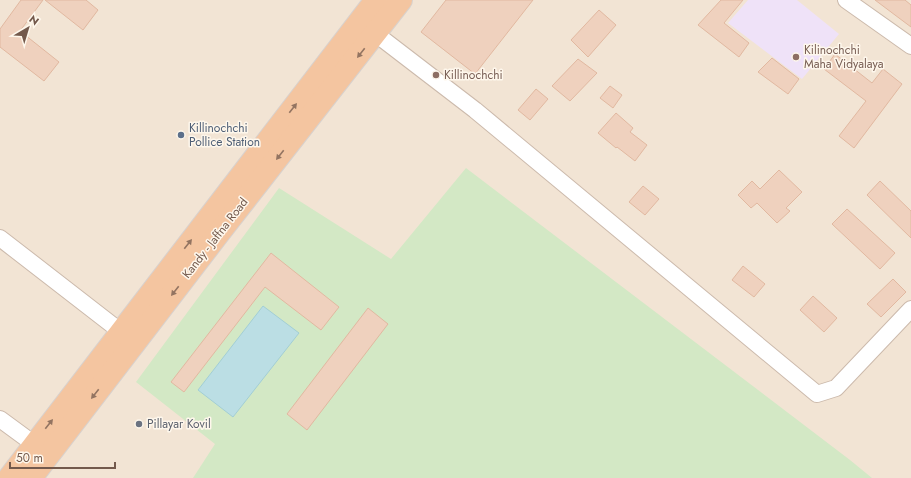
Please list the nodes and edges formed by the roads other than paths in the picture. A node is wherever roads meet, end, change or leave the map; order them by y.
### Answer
1 (376, 0) edge
2 (401, 0) edge
3 (846, 0) edge
4 (376, 34) junction
5 (911, 46) edge
6 (0, 238) edge
7 (911, 309) edge
8 (128, 337) junction
9 (0, 419) edge
10 (34, 444) junction
11 (9, 478) edge
12 (31, 478) edge

8 -> 1 highway, Kandy - Jaffna Road
2 - 4 highway, Kandy - Jaffna Road
3 - 5 street
4 - 7 street
4 -> 8 highway, Kandy - Jaffna Road
6 - 8 street
10 -> 8 highway, Kandy - Jaffna Road
8 -> 12 highway, Kandy - Jaffna Road
9 - 10 street
10 - 11 highway, Kandy - Jaffna Road

